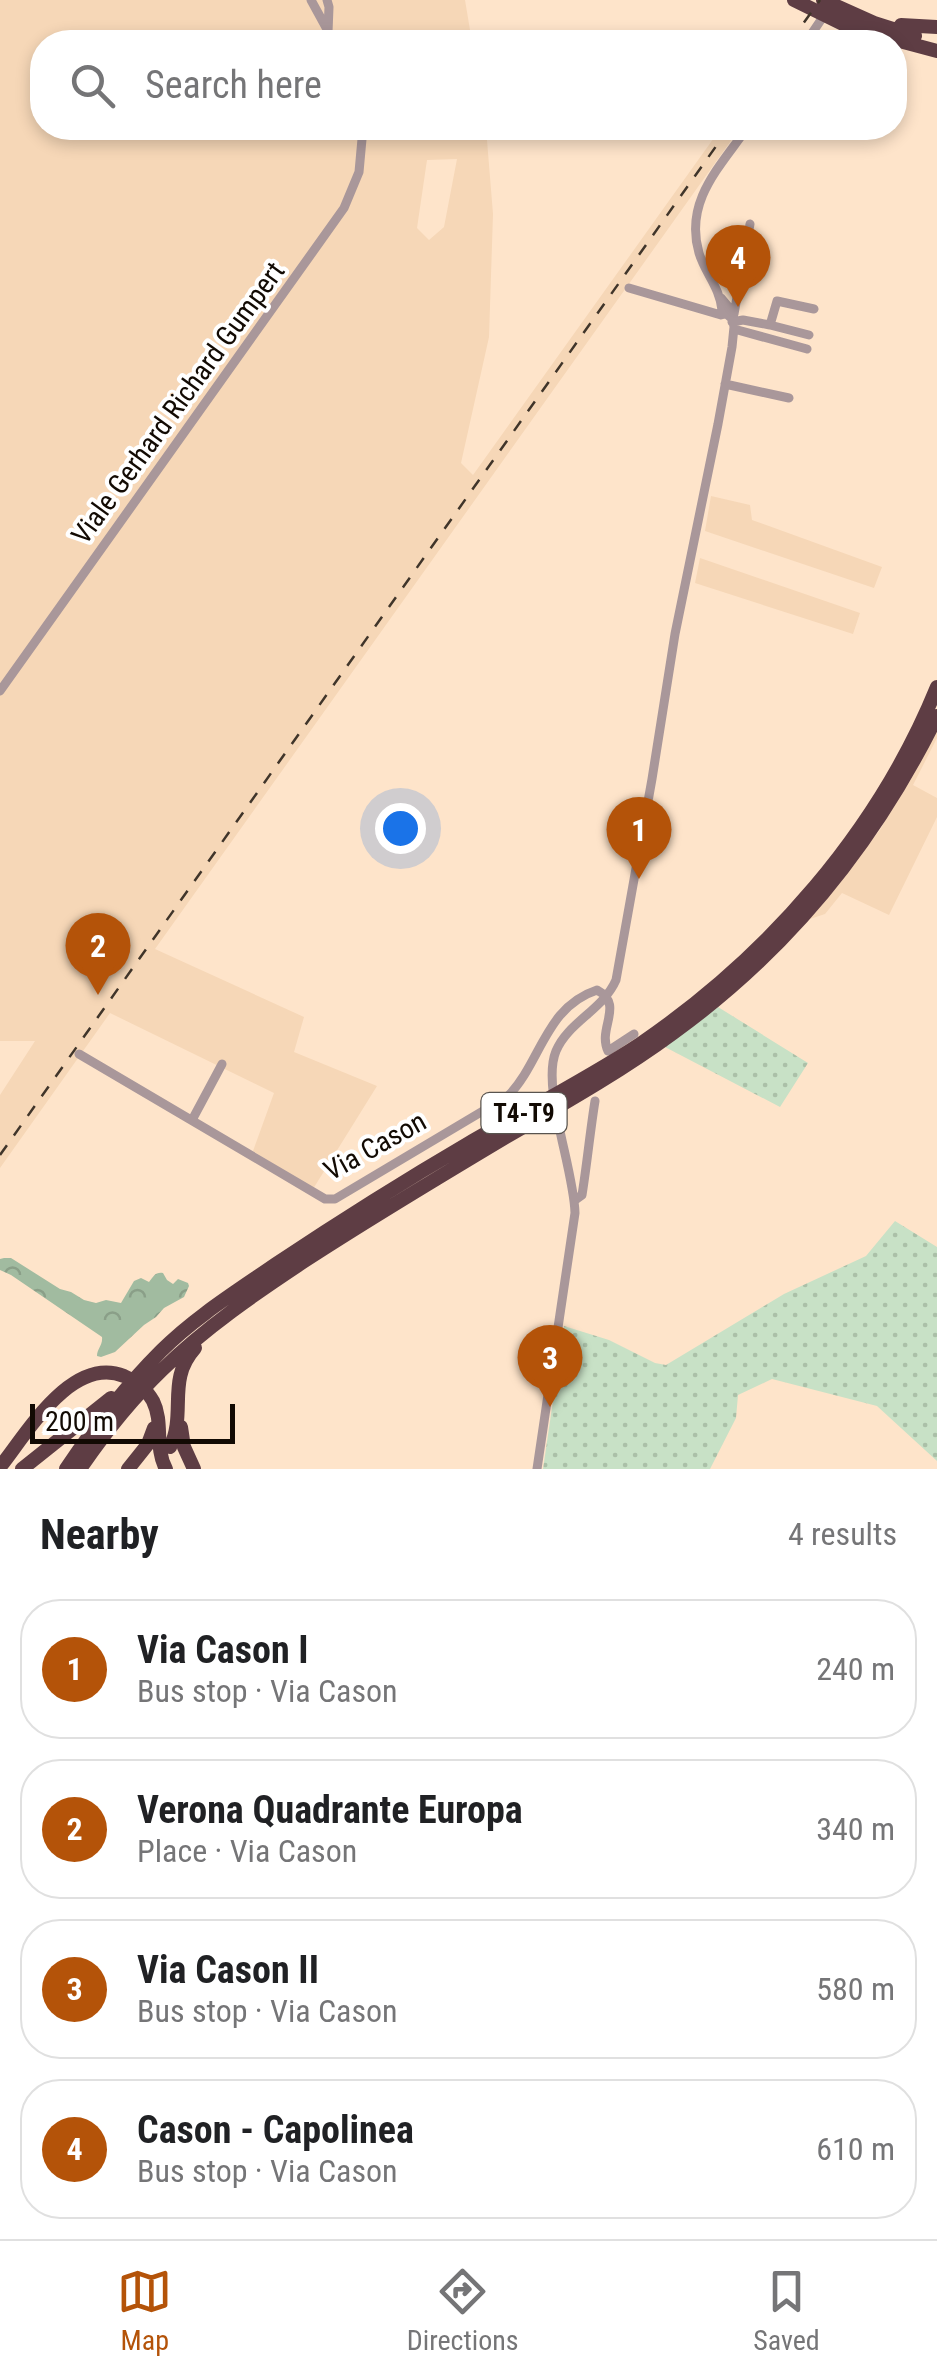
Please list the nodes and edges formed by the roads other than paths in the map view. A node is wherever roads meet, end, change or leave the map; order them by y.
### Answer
1 (311, 0) edge
2 (327, 0) edge
3 (794, 0) edge
4 (824, 0) edge
5 (834, 0) edge
6 (857, 15) junction
7 (325, 25) junction
8 (937, 27) edge
9 (328, 30) edge
10 (815, 30) edge
11 (858, 30) edge
12 (897, 30) edge
13 (907, 33) edge
14 (937, 42) edge
15 (907, 44) edge
16 (907, 49) edge
17 (937, 52) edge
18 (937, 62) edge
19 (362, 140) edge
20 (739, 140) edge
21 (750, 224) dead end
22 (629, 288) dead end
23 (737, 293) junction
24 (814, 309) dead end
25 (728, 312) junction
26 (770, 326) junction
27 (809, 335) dead end
28 (806, 350) dead end
29 (725, 384) junction
30 (789, 398) dead end
31 (937, 687) edge
32 (0, 691) edge
33 (937, 716) edge
34 (608, 996) junction
35 (634, 1034) dead end
36 (80, 1054) dead end
37 (222, 1064) dead end
38 (595, 1101) dead end
39 (192, 1120) junction
40 (575, 1200) junction
41 (234, 1310) junction
42 (162, 1350) junction
43 (178, 1404) junction
44 (155, 1406) junction
45 (170, 1446) dead end
46 (0, 1464) edge
47 (22, 1469) edge
48 (66, 1469) edge
49 (80, 1469) edge
50 (128, 1469) edge
51 (166, 1469) edge
52 (194, 1469) edge
53 (537, 1469) edge

1 - 7 street
2 - 7 street
3 - 11 highway
4 - 6 highway
5 - 10 street
6 - 8 highway
6 - 12 highway
7 - 9 street
13 - 14 highway
15 - 17 highway
16 - 18 highway
19 - 32 street, Viale Gerhard Richard Gumpert
20 - 25 street
21 - 23 street
22 - 25 street
23 - 25 street
23 - 25 street
24 - 26 street
25 - 26 street
25 - 28 street
25 - 29 street
26 - 27 street
29 - 30 street
29 - 34 street
31 - 42 highway, T4-T9
33 - 41 highway, T4-T9
34 - 35 street
34 - 39 street, Via Cason
34 - 40 street
36 - 39 street, Via Cason
37 - 39 street
38 - 40 street
40 - 53 street
41 - 43 highway, T4-T9
41 - 49 highway, T4-T9
42 - 47 highway, T4-T9
42 - 48 highway, T4-T9
43 - 45 highway, T4-T9
43 - 52 highway, T4-T9
44 - 46 highway
44 - 50 highway
44 - 51 highway

